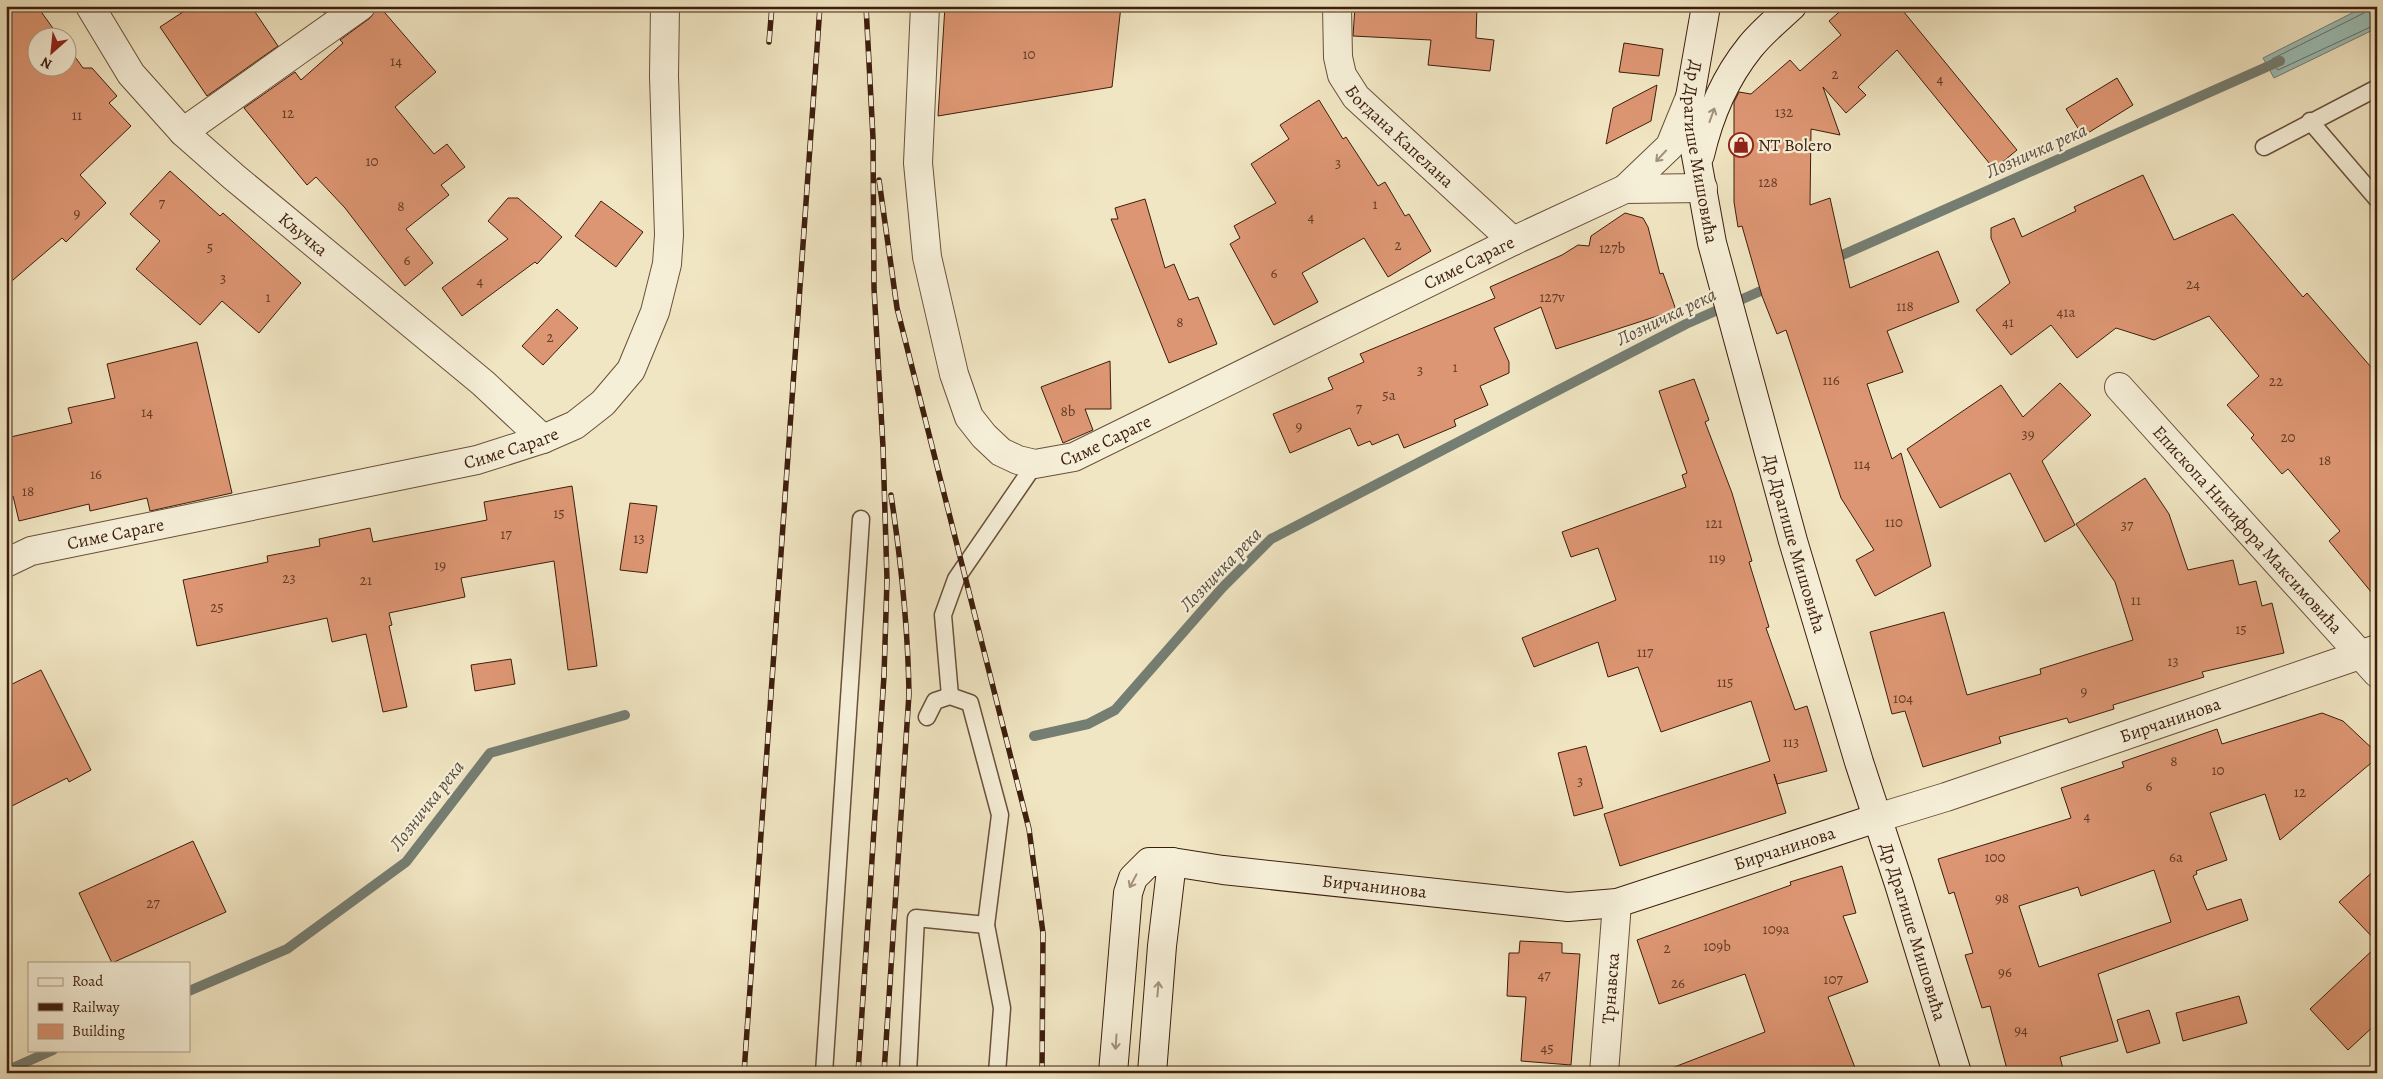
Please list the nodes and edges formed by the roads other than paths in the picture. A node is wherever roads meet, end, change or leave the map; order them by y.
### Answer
1 (90, 6) edge
2 (361, 6) edge
3 (666, 6) edge
4 (925, 6) edge
5 (1337, 6) edge
6 (1706, 6) edge
7 (1792, 6) edge
8 (2377, 88) edge
9 (1690, 97) junction
10 (2310, 121) junction
11 (183, 132) junction
12 (2264, 146) dead end
13 (1700, 175) junction
14 (1625, 189) junction
15 (2377, 198) edge
16 (1513, 241) junction
17 (2119, 387) dead end
18 (543, 439) junction
19 (1035, 464) junction
20 (861, 519) dead end
21 (6, 563) edge
22 (2371, 659) edge
23 (950, 696) junction
24 (927, 717) dead end
25 (1877, 818) junction
26 (1172, 862) junction
27 (1617, 903) junction
28 (986, 925) junction
29 (824, 1073) edge
30 (908, 1073) edge
31 (997, 1073) edge
32 (1113, 1073) edge
33 (1152, 1073) edge
34 (1604, 1073) edge
35 (1957, 1073) edge

1 - 11 street, Кључка
2 - 11 street
3 - 18 street, Симе Сараге
4 - 19 street, Симе Сараге
5 - 16 street, Богдана Капелана
6 - 9 street, Др Драгише Мишовића
13 -> 7 street
8 - 10 lane
9 - 13 street, Др Драгише Мишовића
9 -> 14 street, Симе Сараге
10 - 12 lane
10 - 15 lane
11 - 18 street, Кључка
13 - 14 street, Симе Сараге
13 - 25 street, Др Драгише Мишовића
14 - 16 street, Симе Сараге
16 - 19 street, Симе Сараге
17 - 22 street, Епископа Никифора Максимовића
18 - 21 street, Симе Сараге
19 - 23 lane
20 - 29 lane
22 - 25 street, Бирчанинова
23 - 24 lane
23 - 28 lane
25 - 27 street, Бирчанинова
25 - 35 street, Др Драгише Мишовића
26 - 27 street, Бирчанинова
26 -> 32 street, Бирчанинова
33 -> 26 street
27 - 34 street, Трнавска
28 - 30 lane
28 - 31 lane

